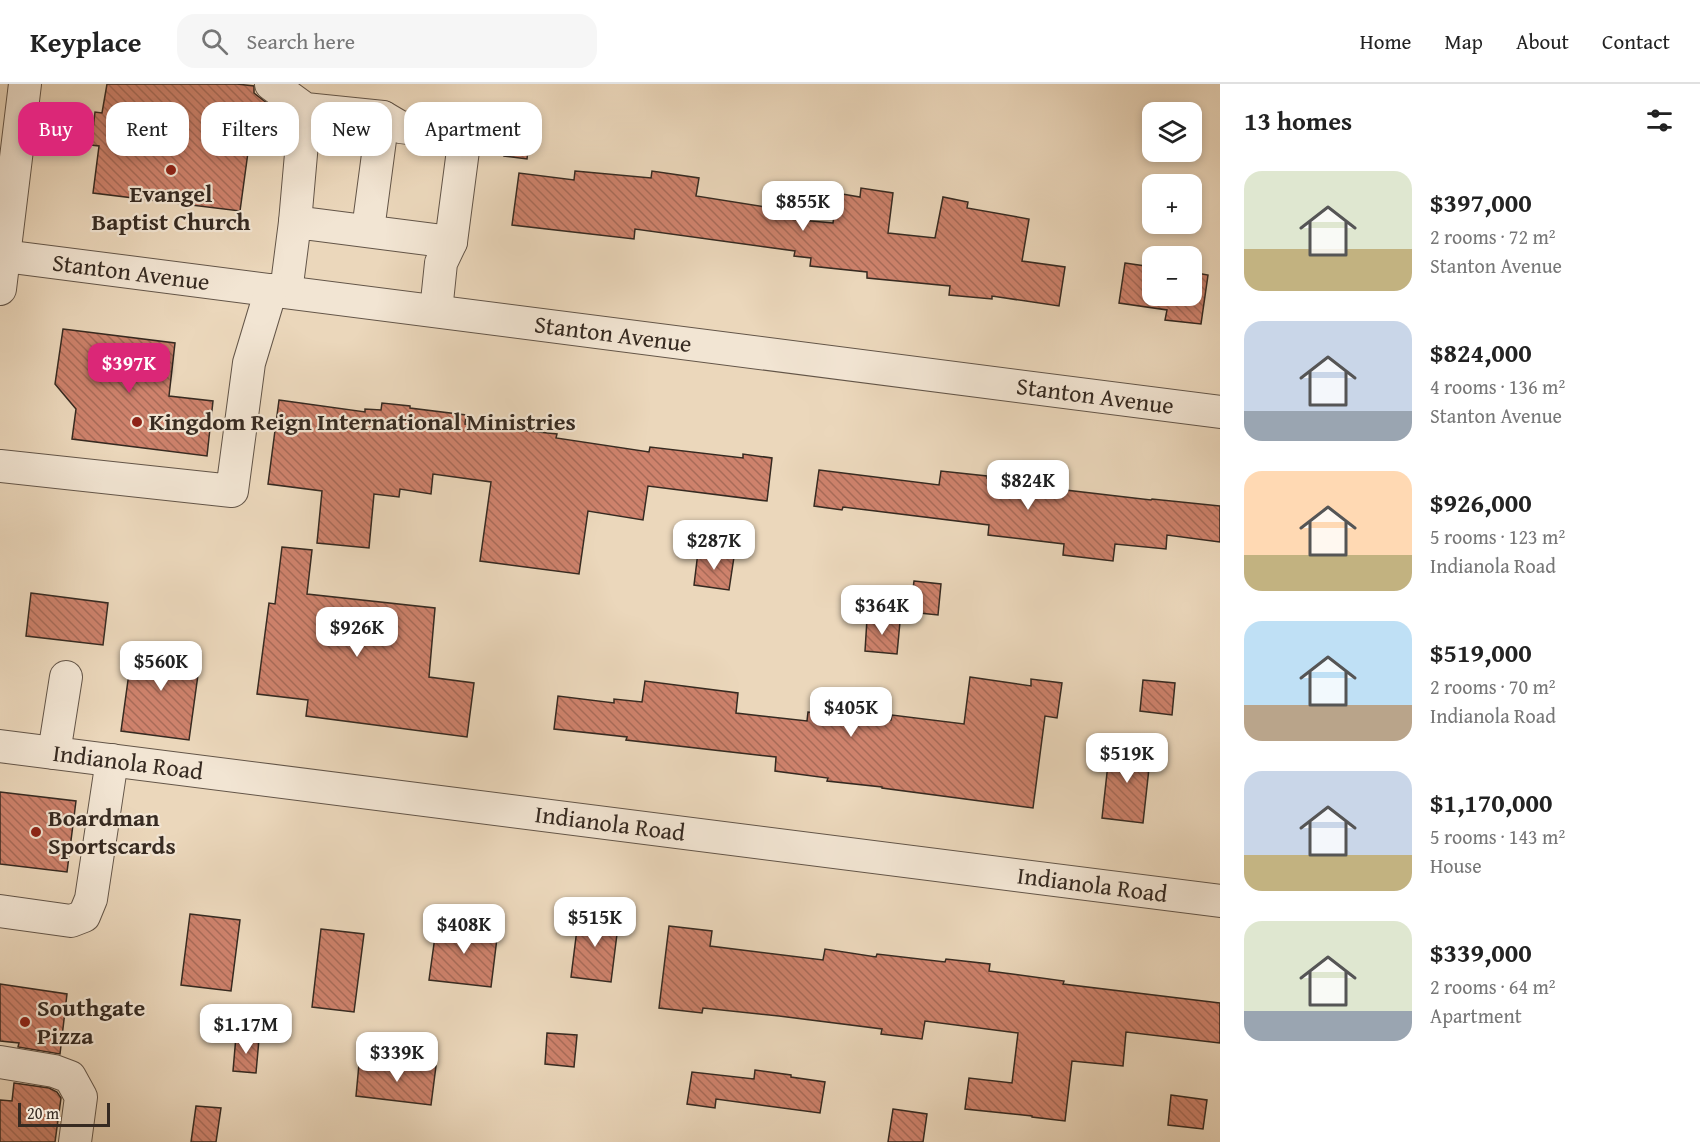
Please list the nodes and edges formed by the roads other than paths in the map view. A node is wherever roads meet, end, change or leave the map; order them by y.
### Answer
1 (25, 84) edge
2 (271, 84) edge
3 (305, 109) junction
4 (311, 110) edge
5 (392, 122) edge
6 (378, 156) edge
7 (295, 222) junction
8 (368, 230) junction
9 (452, 242) junction
10 (4, 256) junction
11 (0, 290) edge
12 (278, 291) junction
13 (435, 311) junction
14 (1220, 412) edge
15 (0, 466) edge
16 (66, 677) dead end
17 (0, 746) edge
18 (54, 753) junction
19 (112, 760) junction
20 (1220, 902) edge
21 (0, 911) edge
22 (0, 1062) edge
23 (75, 1142) edge

1 - 10 street
2 - 3 street
3 - 4 street
3 - 7 street
5 - 9 street
6 - 8 street
7 - 8 street
7 - 12 street
8 - 9 street
9 - 13 street
10 - 11 street
10 - 12 street, Stanton Avenue
12 - 13 street, Stanton Avenue
12 - 15 street
13 - 14 street, Stanton Avenue
16 - 18 street
17 - 18 street, Indianola Road
18 - 19 street, Indianola Road
19 - 20 street, Indianola Road
19 - 21 street
22 - 23 street

